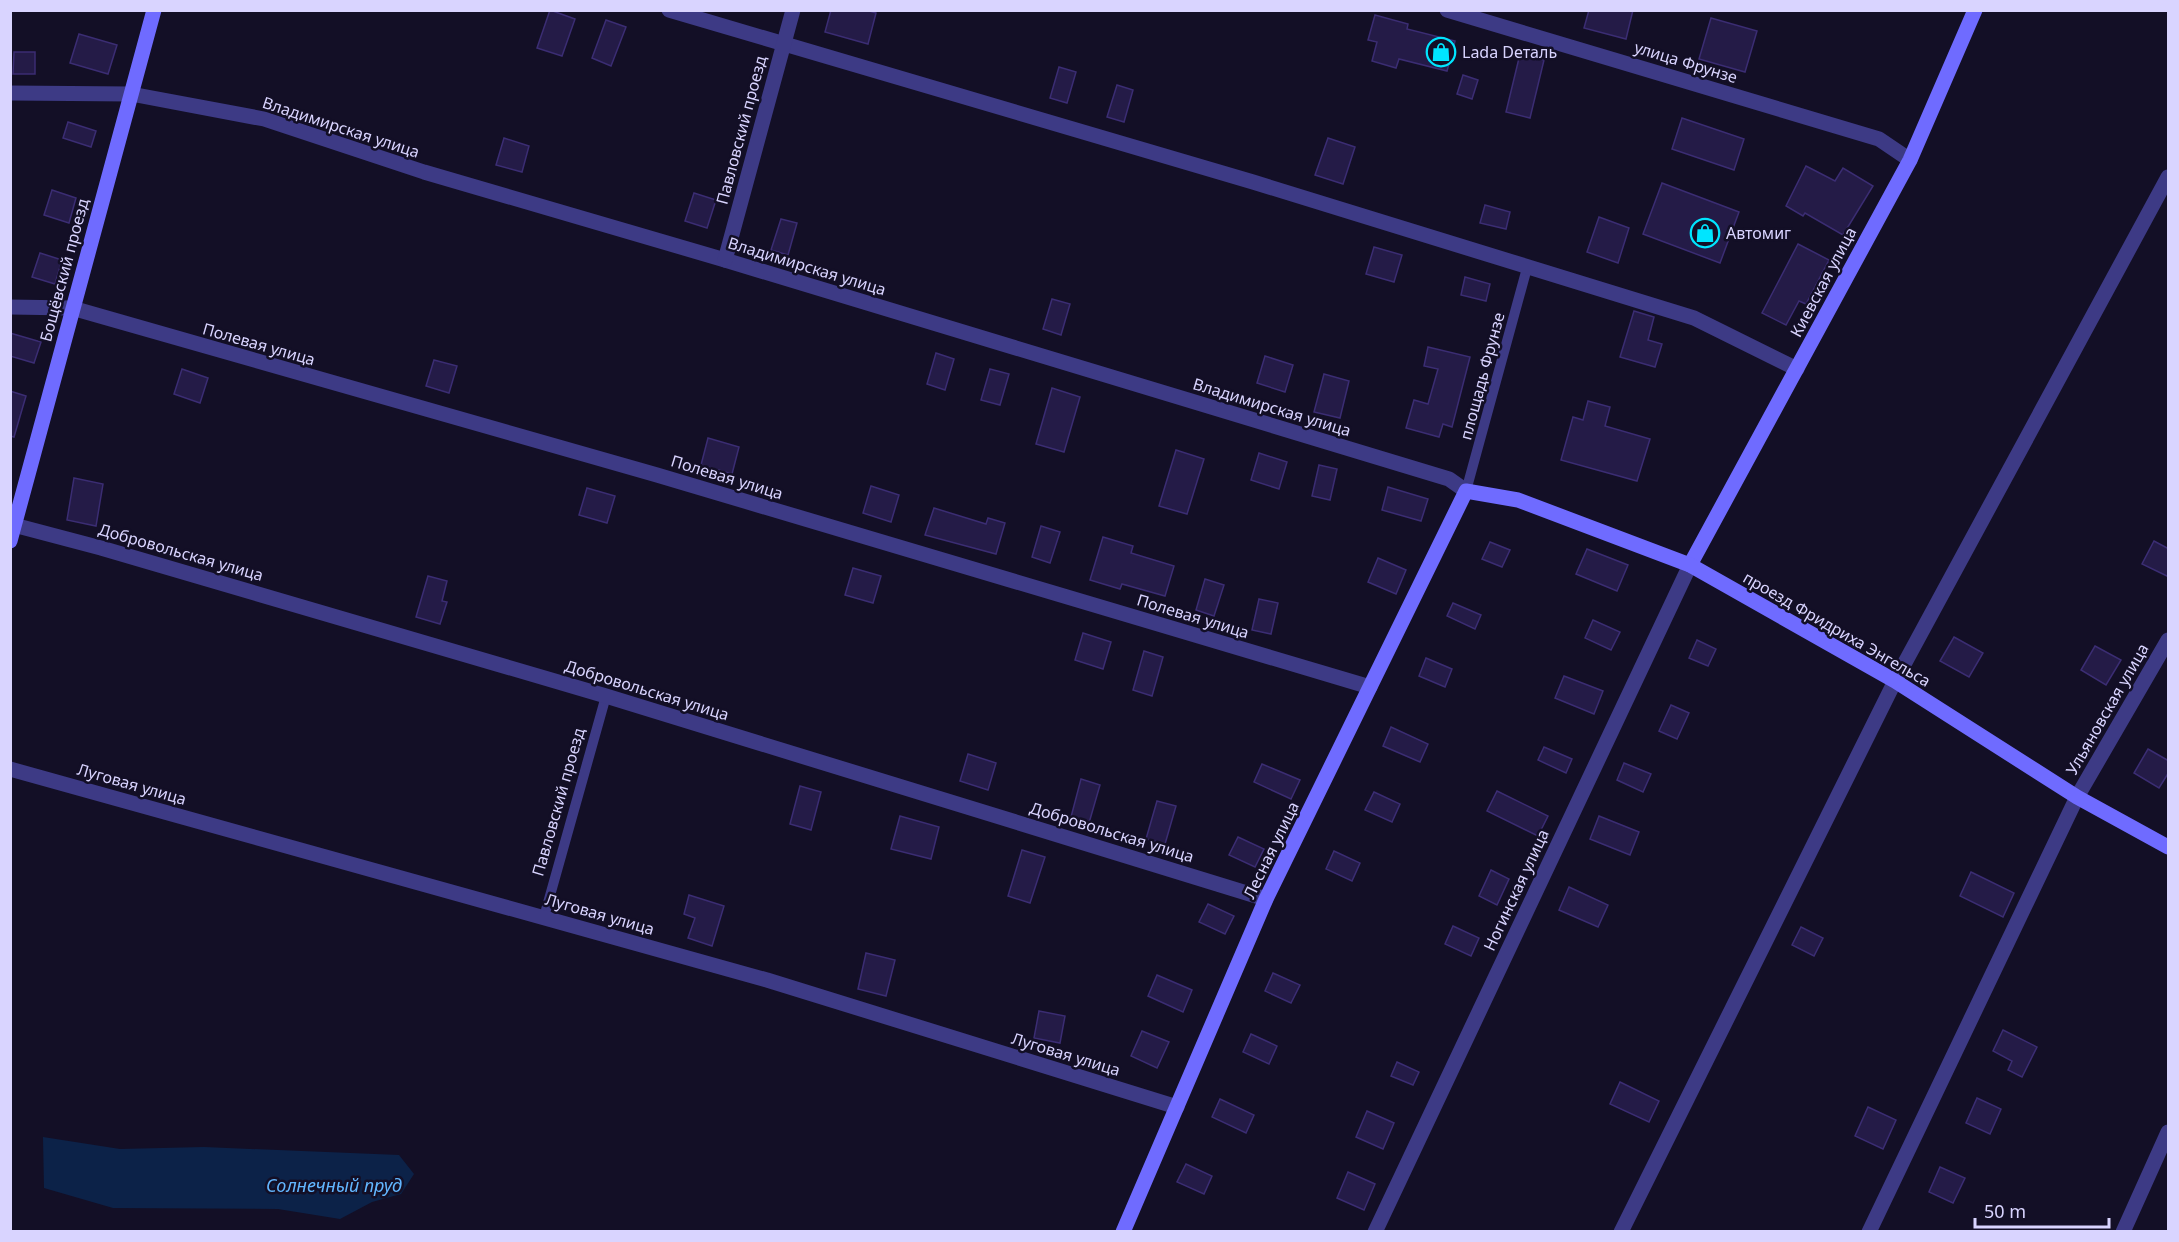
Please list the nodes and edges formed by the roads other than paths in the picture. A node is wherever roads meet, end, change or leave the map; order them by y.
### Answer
1 (154, 10) edge
2 (669, 10) edge
3 (793, 10) edge
4 (1447, 10) edge
5 (1975, 10) edge
6 (782, 44) junction
7 (10, 93) edge
8 (131, 94) junction
9 (1910, 160) junction
10 (2169, 177) edge
11 (725, 260) junction
12 (1527, 268) junction
13 (10, 307) edge
14 (72, 308) junction
15 (1797, 369) junction
16 (1466, 491) junction
17 (13, 524) edge
18 (10, 541) edge
19 (1690, 565) junction
20 (2169, 640) edge
21 (1895, 681) junction
22 (1370, 687) junction
23 (606, 696) junction
24 (10, 769) edge
25 (2077, 797) junction
26 (2169, 848) edge
27 (1266, 899) junction
28 (544, 917) junction
29 (1177, 1107) junction
30 (2169, 1132) edge
31 (1123, 1232) edge
32 (1375, 1232) edge
33 (1621, 1232) edge
34 (1869, 1232) edge
35 (2123, 1232) edge

1 - 8 street, Бощёвский проезд
2 - 6 street
3 - 6 street, Павловский проезд
4 - 9 street, улица Фрунзе
5 - 9 street, Киевская улица
6 - 11 street, Павловский проезд
6 - 12 street
7 - 8 street, Владимирская улица
8 - 11 street, Владимирская улица
8 - 14 street, Бощёвский проезд
9 - 15 street, Киевская улица
10 - 21 street
11 - 16 street, Владимирская улица
12 - 15 street
12 - 16 lane, площадь Фрунзе
13 - 14 street, Полевая улица
14 - 17 street, Бощёвский проезд
14 - 22 street, Полевая улица
15 - 19 street, Киевская улица
16 - 19 street, проезд Фридриха Энгельса
16 - 22 street, Лесная улица
17 - 18 street, Бощёвский проезд
17 - 23 street, Добровольская улица
19 - 21 street, проезд Фридриха Энгельса
19 - 32 street, Ногинская улица
20 - 25 street, Ульяновская улица
21 - 25 street, проезд Фридриха Энгельса
21 - 33 street
22 - 27 street, Лесная улица
23 - 27 street, Добровольская улица
23 - 28 lane, Павловский проезд
24 - 28 street, Луговая улица
25 - 26 street, проезд Фридриха Энгельса
25 - 34 street, Ульяновская улица
27 - 29 street, Лесная улица
28 - 29 street, Луговая улица
29 - 31 street, Лесная улица
30 - 35 street

